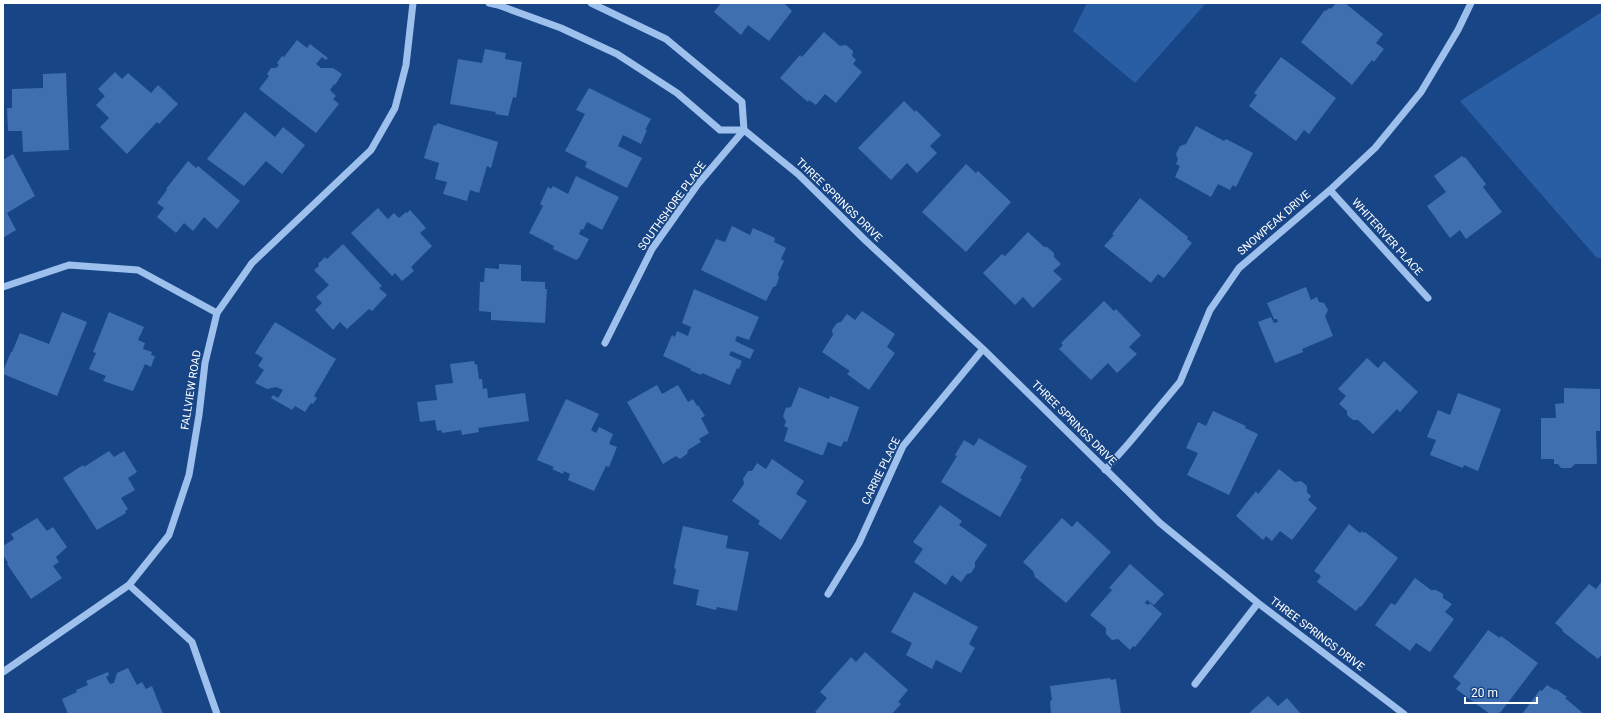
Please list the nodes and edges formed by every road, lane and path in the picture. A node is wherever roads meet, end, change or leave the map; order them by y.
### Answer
1 (413, 3) edge
2 (489, 3) edge
3 (591, 3) edge
4 (1471, 3) edge
5 (744, 130) junction
6 (1330, 190) junction
7 (3, 287) edge
8 (1428, 298) dead end
9 (217, 313) junction
10 (604, 343) dead end
11 (983, 349) junction
12 (1105, 470) junction
13 (129, 585) junction
14 (828, 594) dead end
15 (1258, 603) junction
16 (3, 672) edge
17 (1196, 684) dead end
18 (217, 714) edge
19 (1404, 714) edge

1 - 9 street, FALLVIEW ROAD
2 - 5 street
3 - 5 street
4 - 6 street, SNOWPEAK DRIVE
5 - 10 street, SOUTHSHORE PLACE
5 - 11 street, THREE SPRINGS DRIVE
6 - 8 street, WHITERIVER PLACE
6 - 12 street, SNOWPEAK DRIVE
7 - 9 street
9 - 13 street, FALLVIEW ROAD
11 - 12 street, THREE SPRINGS DRIVE
11 - 14 street, CARRIE PLACE
12 - 15 street, THREE SPRINGS DRIVE
13 - 16 street, FALLVIEW ROAD
13 - 18 street
15 - 17 street
15 - 19 street, THREE SPRINGS DRIVE

